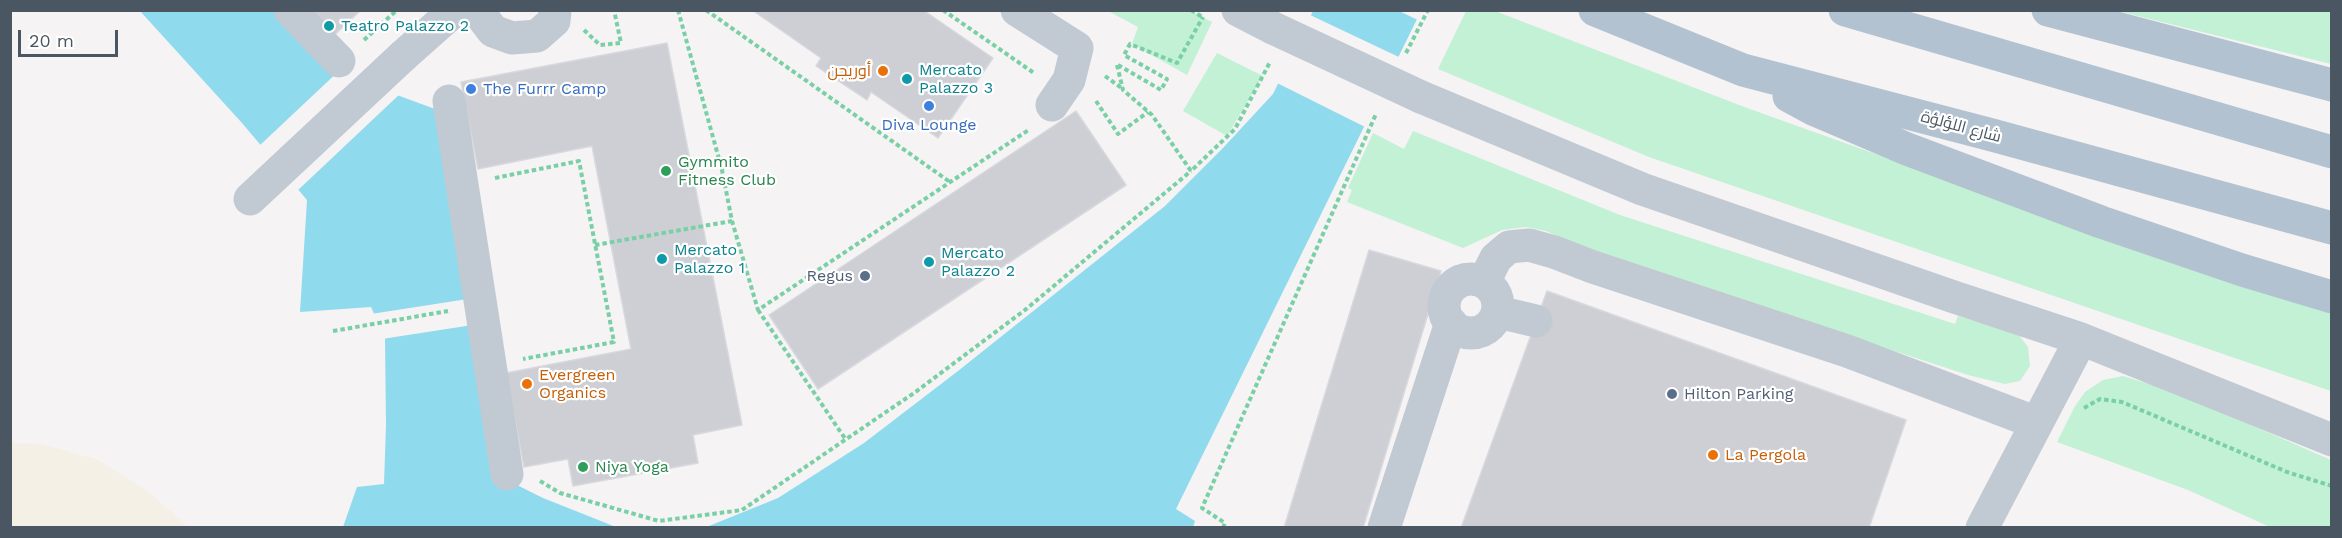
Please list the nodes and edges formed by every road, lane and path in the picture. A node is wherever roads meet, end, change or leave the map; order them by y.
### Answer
1 (290, 10) edge
2 (397, 10) edge
3 (455, 10) edge
4 (477, 10) edge
5 (614, 10) edge
6 (678, 10) edge
7 (706, 10) edge
8 (1017, 10) edge
9 (1238, 10) edge
10 (1428, 10) edge
11 (1595, 10) edge
12 (1845, 10) edge
13 (2048, 10) edge
14 (1203, 17) dead end
15 (549, 34) edge
16 (600, 45) dead end
17 (339, 61) joint
18 (1271, 62) dead end
19 (1402, 62) dead end
20 (1743, 70) junction
21 (2331, 85) edge
22 (448, 100) dead end
23 (1148, 112) junction
24 (1377, 113) dead end
25 (1044, 115) joint
26 (1118, 134) dead end
27 (2331, 152) edge
28 (1191, 171) junction
29 (508, 176) dead end
30 (950, 182) junction
31 (250, 199) dead end
32 (732, 221) junction
33 (2331, 228) edge
34 (595, 245) junction
35 (1484, 282) junction
36 (2331, 297) edge
37 (456, 309) dead end
38 (758, 310) junction
39 (1498, 312) junction
40 (1536, 321) dead end
41 (1451, 323) junction
42 (333, 331) dead end
43 (2081, 339) junction
44 (543, 355) dead end
45 (2079, 411) dead end
46 (2037, 423) junction
47 (846, 440) junction
48 (2331, 440) edge
49 (507, 474) joint
50 (2331, 486) edge
51 (1223, 528) edge
52 (1384, 528) edge
53 (1982, 528) edge

1 - 17 street
2 - 17 path
3 - 31 street, bridge
4 - 15 street
5 - 16 path
6 - 32 path
7 - 30 path
8 - 25 street
9 - 43 street, bridge
10 - 19 path
11 - 20 main road, شارع اللؤلؤة
12 - 27 main road
13 - 21 main road
14 - 23 path
18 - 28 path
20 - 33 main road, شارع اللؤلؤة
20 - 36 main road
22 - 49 street
23 - 26 path
23 - 28 path
24 - 51 path
25 - 30 path
28 - 47 path
29 - 34 path
30 - 38 path
32 - 34 path
32 - 38 path
34 - 44 path
35 - 39 street
35 - 41 street
35 - 46 street
37 - 42 path
38 - 47 path
39 - 40 street
39 - 41 street
41 - 52 street
43 - 46 street
43 - 48 street
45 - 50 path
46 - 53 street
47 - 49 path

